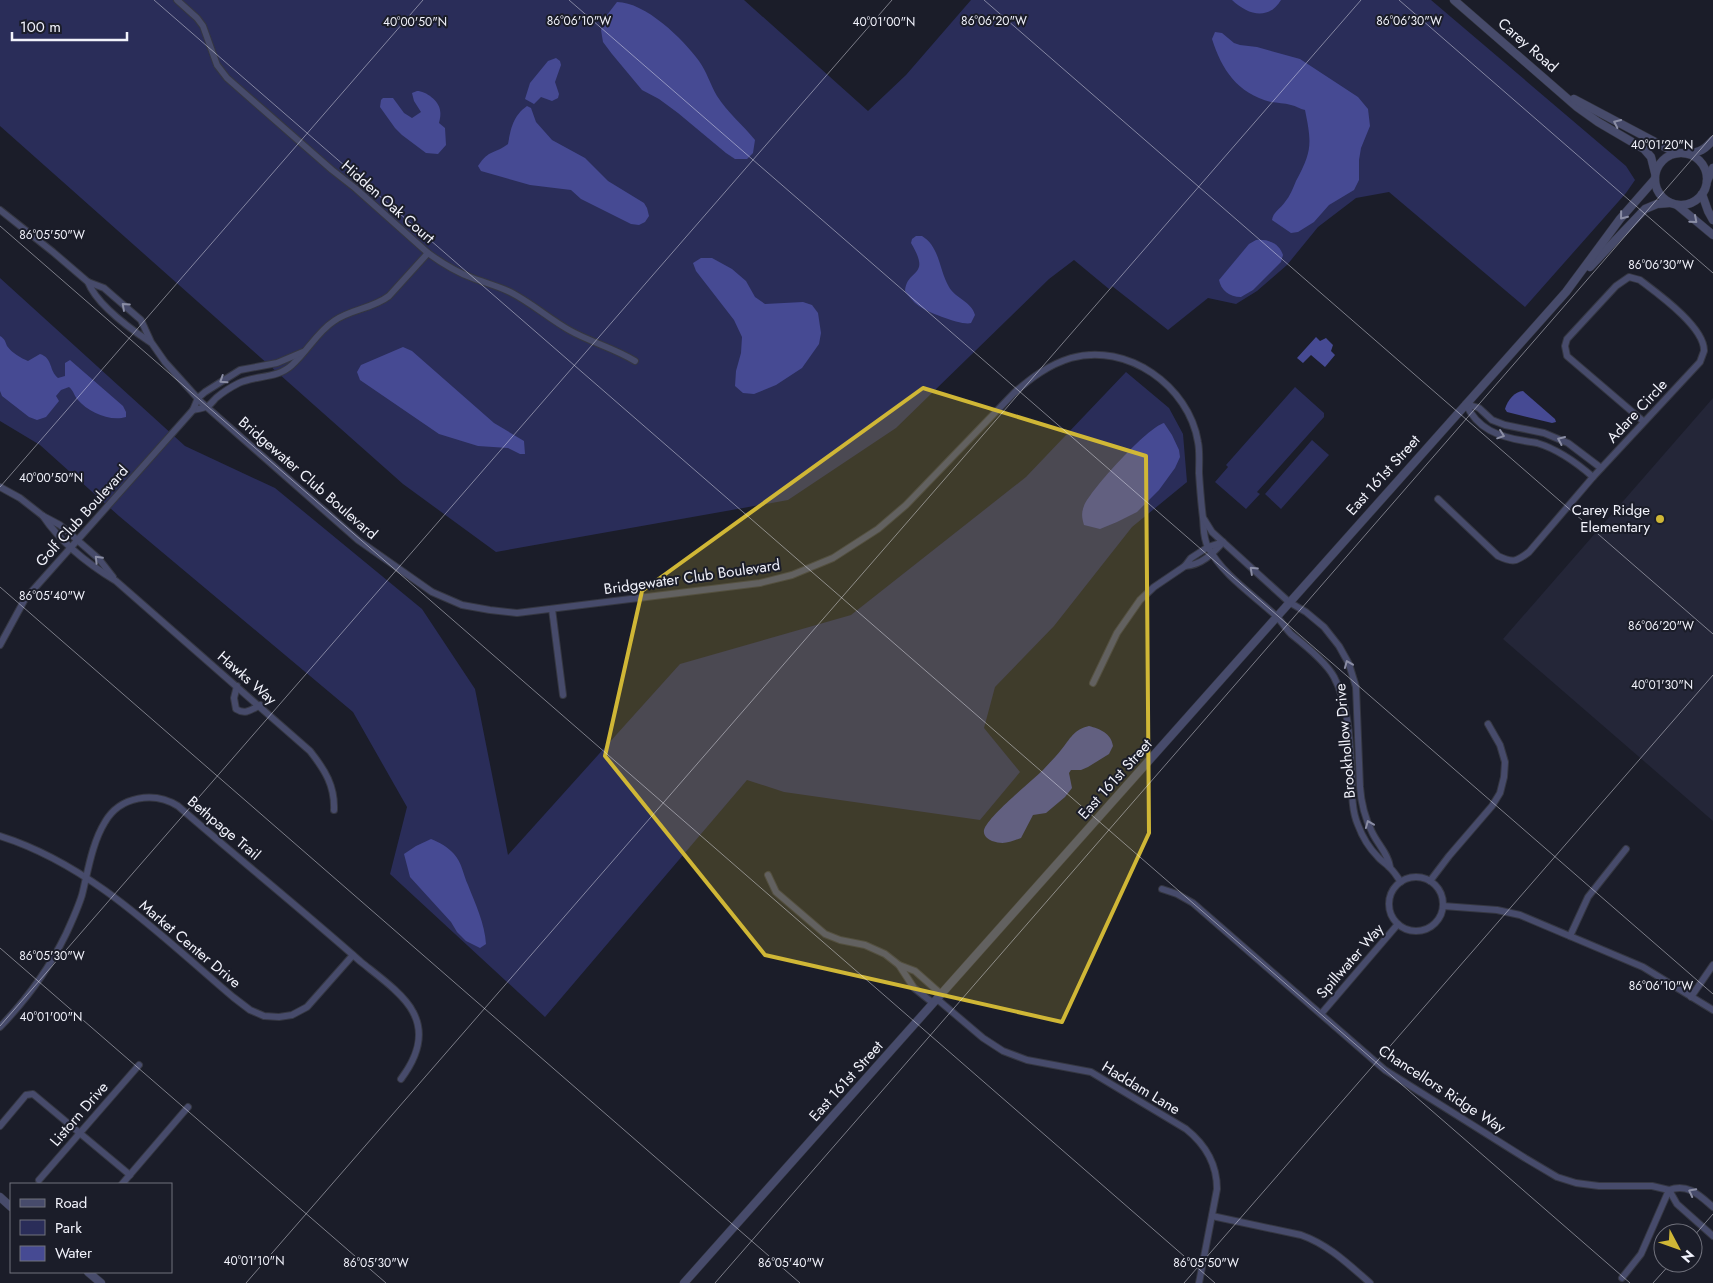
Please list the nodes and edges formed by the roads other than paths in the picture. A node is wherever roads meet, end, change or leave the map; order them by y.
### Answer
1 (178, 0) edge
2 (1454, 0) edge
3 (1561, 92) junction
4 (1713, 140) edge
5 (1676, 153) junction
6 (1685, 153) junction
7 (1713, 168) edge
8 (1655, 176) junction
9 (1706, 186) junction
10 (1702, 194) junction
11 (1674, 204) junction
12 (0, 210) edge
13 (1713, 220) edge
14 (1713, 235) edge
15 (428, 253) junction
16 (88, 282) junction
17 (1566, 292) junction
18 (151, 342) junction
19 (303, 352) junction
20 (635, 362) dead end
21 (255, 367) junction
22 (256, 378) junction
23 (198, 398) junction
24 (1466, 404) junction
25 (207, 407) junction
26 (193, 410) junction
27 (1643, 421) junction
28 (1601, 468) junction
29 (1593, 477) junction
30 (0, 487) edge
31 (1438, 499) dead end
32 (43, 516) junction
33 (1203, 518) junction
34 (78, 540) junction
35 (1223, 542) junction
36 (71, 547) junction
37 (1208, 547) junction
38 (1212, 554) junction
39 (1185, 566) junction
40 (116, 581) junction
41 (1289, 602) junction
42 (552, 609) junction
43 (1277, 616) junction
44 (0, 645) edge
45 (1093, 683) dead end
46 (238, 686) junction
47 (563, 695) dead end
48 (260, 706) junction
49 (1488, 724) dead end
50 (334, 810) dead end
51 (0, 836) edge
52 (1626, 849) dead end
53 (1390, 867) junction
54 (768, 875) dead end
55 (86, 877) junction
56 (1401, 882) junction
57 (1430, 882) junction
58 (1162, 889) dead end
59 (1443, 906) junction
60 (1398, 924) junction
61 (1570, 936) junction
62 (354, 955) junction
63 (899, 965) junction
64 (1713, 965) edge
65 (1691, 997) junction
66 (937, 999) junction
67 (1713, 1010) edge
68 (1321, 1014) junction
69 (0, 1027) edge
70 (139, 1065) dead end
71 (401, 1079) dead end
72 (188, 1107) dead end
73 (0, 1126) edge
74 (80, 1133) junction
75 (130, 1175) junction
76 (39, 1180) dead end
77 (123, 1183) edge
78 (1669, 1190) junction
79 (0, 1197) edge
80 (10, 1206) edge
81 (1713, 1207) edge
82 (1212, 1216) junction
83 (1713, 1236) edge
84 (89, 1273) edge
85 (1622, 1278) dead end
86 (101, 1283) edge
87 (684, 1283) edge
88 (1199, 1283) edge
89 (1370, 1283) edge

1 - 15 street, Hidden Oak Court
2 - 3 street, Carey Road
5 -> 3 street, Carey Road
3 - 8 street, Carey Road
4 - 6 street
5 - 6 street
5 - 8 street
6 - 9 street
7 - 9 street
8 - 11 street
8 -> 17 street, East 161st Street
9 - 10 street
10 - 11 street
10 - 13 street
11 -> 14 street
11 - 17 street, East 161st Street
12 - 16 street, Bridgewater Club Boulevard
15 - 19 street
15 - 20 street, Hidden Oak Court
16 - 18 street, Bridgewater Club Boulevard
18 -> 16 street, Bridgewater Club Boulevard
17 - 24 street, East 161st Street
18 - 23 street, Bridgewater Club Boulevard
19 - 21 street
19 - 22 street
21 - 22 street
21 -> 23 street
22 - 25 street
23 - 25 street, Bridgewater Club Boulevard
23 - 26 street, Golf Club Boulevard
28 -> 24 street
24 -> 29 street
24 - 41 street, East 161st Street
25 - 26 street
25 - 42 street, Bridgewater Club Boulevard
26 - 34 street, Golf Club Boulevard
27 - 27 street, Adare Circle
27 - 28 street, Adare Circle
28 - 29 street, Adare Circle
29 - 31 street, Adare Circle
30 - 32 street
32 - 34 street, Hawks Way
32 - 36 street, Hawks Way
33 - 35 street, Bridgewater Club Boulevard
33 - 37 street, Bridgewater Club Boulevard
33 - 42 street, Bridgewater Club Boulevard
34 - 36 street, Golf Club Boulevard
40 -> 34 street, Hawks Way
35 - 37 street
35 - 38 street
41 -> 35 street, Bridgewater Club Boulevard
36 - 40 street, Hawks Way
36 - 44 street, Golf Club Boulevard
37 - 38 street, Bridgewater Club Boulevard
37 - 39 street
38 - 39 street
38 - 43 street, Bridgewater Club Boulevard
39 - 45 street
40 - 46 street, Hawks Way
41 - 43 street, East 161st Street
53 -> 41 street, Brookhollow Drive
42 - 47 street
43 - 53 street, Brookhollow Drive
43 - 66 street, East 161st Street
46 - 48 street, Hawks Way
46 - 48 street
48 - 50 street, Hawks Way
49 - 57 street
51 - 55 street, Market Center Drive
52 - 61 street
53 - 56 street, Brookhollow Drive
54 - 63 street
55 - 62 street, Market Center Drive
55 - 62 street, Bethpage Trail
55 - 69 street, Bethpage Trail
56 - 57 street
56 - 60 street
57 - 59 street
58 - 68 street, Chancellors Ridge Way
59 - 60 street
59 - 61 street
60 - 68 street, Spillwater Way
61 - 65 street
62 - 71 street, Bethpage Trail
63 - 66 street
63 - 66 street
64 - 65 street
65 - 67 street
66 - 82 street, Haddam Lane
66 - 87 street, East 161st Street
68 - 78 street, Chancellors Ridge Way
70 - 74 street, Listorn Drive
72 - 75 street
73 - 74 street
74 - 75 street
74 - 76 street, Listorn Drive
75 - 77 street
81 -> 78 street, Chancellors Ridge Way
78 - 83 street
78 - 85 street
79 - 80 street
82 - 88 street, Haddam Lane
82 - 89 street
84 - 86 street

